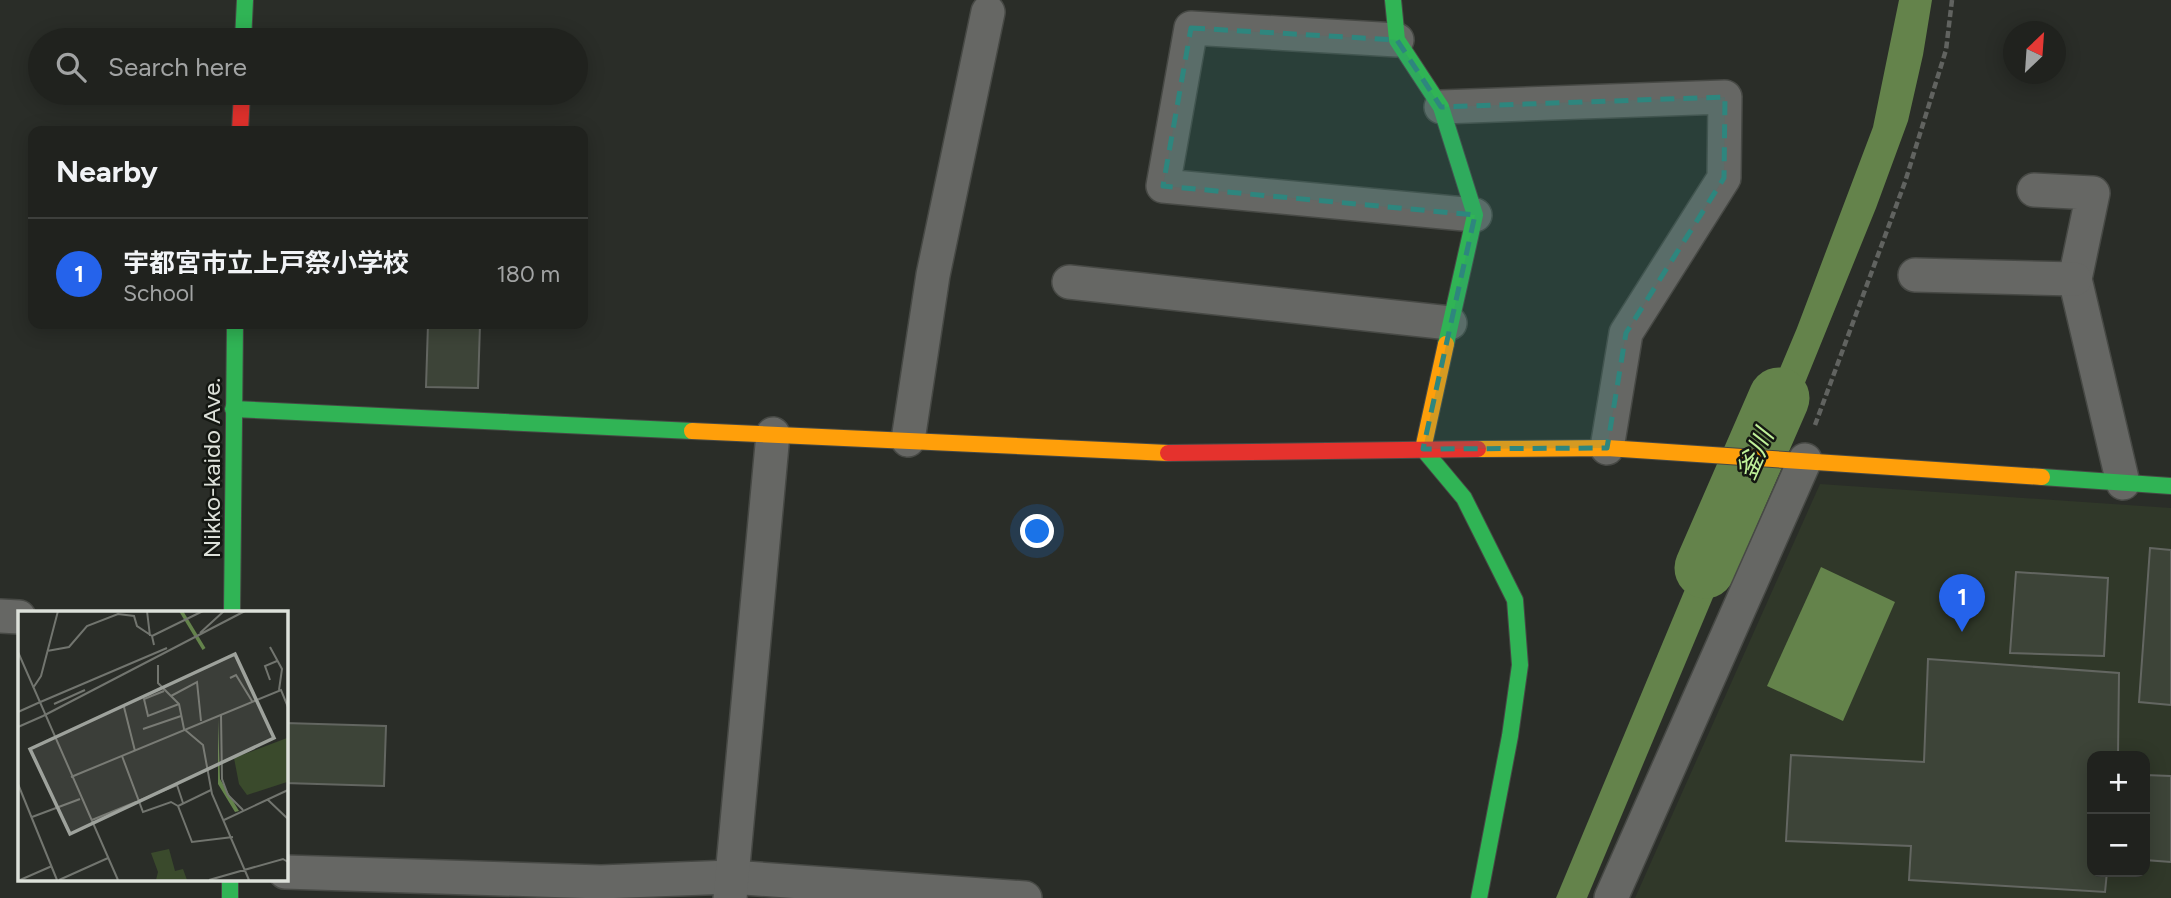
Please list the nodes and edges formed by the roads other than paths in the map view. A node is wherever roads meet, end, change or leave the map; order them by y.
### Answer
1 (245, 0) edge
2 (1393, 0) edge
3 (988, 12) dead end
4 (244, 28) edge
5 (1397, 40) junction
6 (241, 105) edge
7 (1441, 107) junction
8 (240, 126) edge
9 (2034, 190) dead end
10 (1475, 215) junction
11 (1915, 275) dead end
12 (2075, 279) junction
13 (1069, 282) dead end
14 (1450, 323) junction
15 (235, 329) edge
16 (233, 409) junction
17 (773, 434) junction
18 (908, 440) junction
19 (1607, 448) junction
20 (1423, 449) junction
21 (1805, 460) junction
22 (2123, 482) junction
23 (2171, 486) edge
24 (232, 611) edge
25 (0, 616) edge
26 (18, 617) edge
27 (287, 872) edge
28 (230, 880) edge
29 (731, 887) edge
30 (230, 898) edge
31 (1025, 898) edge
32 (1479, 898) edge
33 (1611, 898) edge

1 - 4 main road
2 - 5 main road
3 - 18 street
5 - 7 main road
5 - 10 street
6 - 8 main road
7 - 10 main road
7 - 19 street
9 - 12 street
10 - 14 main road
11 - 12 street
12 - 22 street
13 - 14 street
14 - 20 main road
15 - 16 main road, Nikko-kaido Ave.
16 - 17 main road
16 - 24 main road, Nikko-kaido Ave.
17 - 18 main road
17 - 29 street
18 - 20 main road
19 - 20 main road
19 - 21 main road
20 - 32 main road
21 - 22 main road
21 - 33 street
22 - 23 main road
25 - 26 street
27 - 29 street
28 - 30 main road
29 - 31 street

